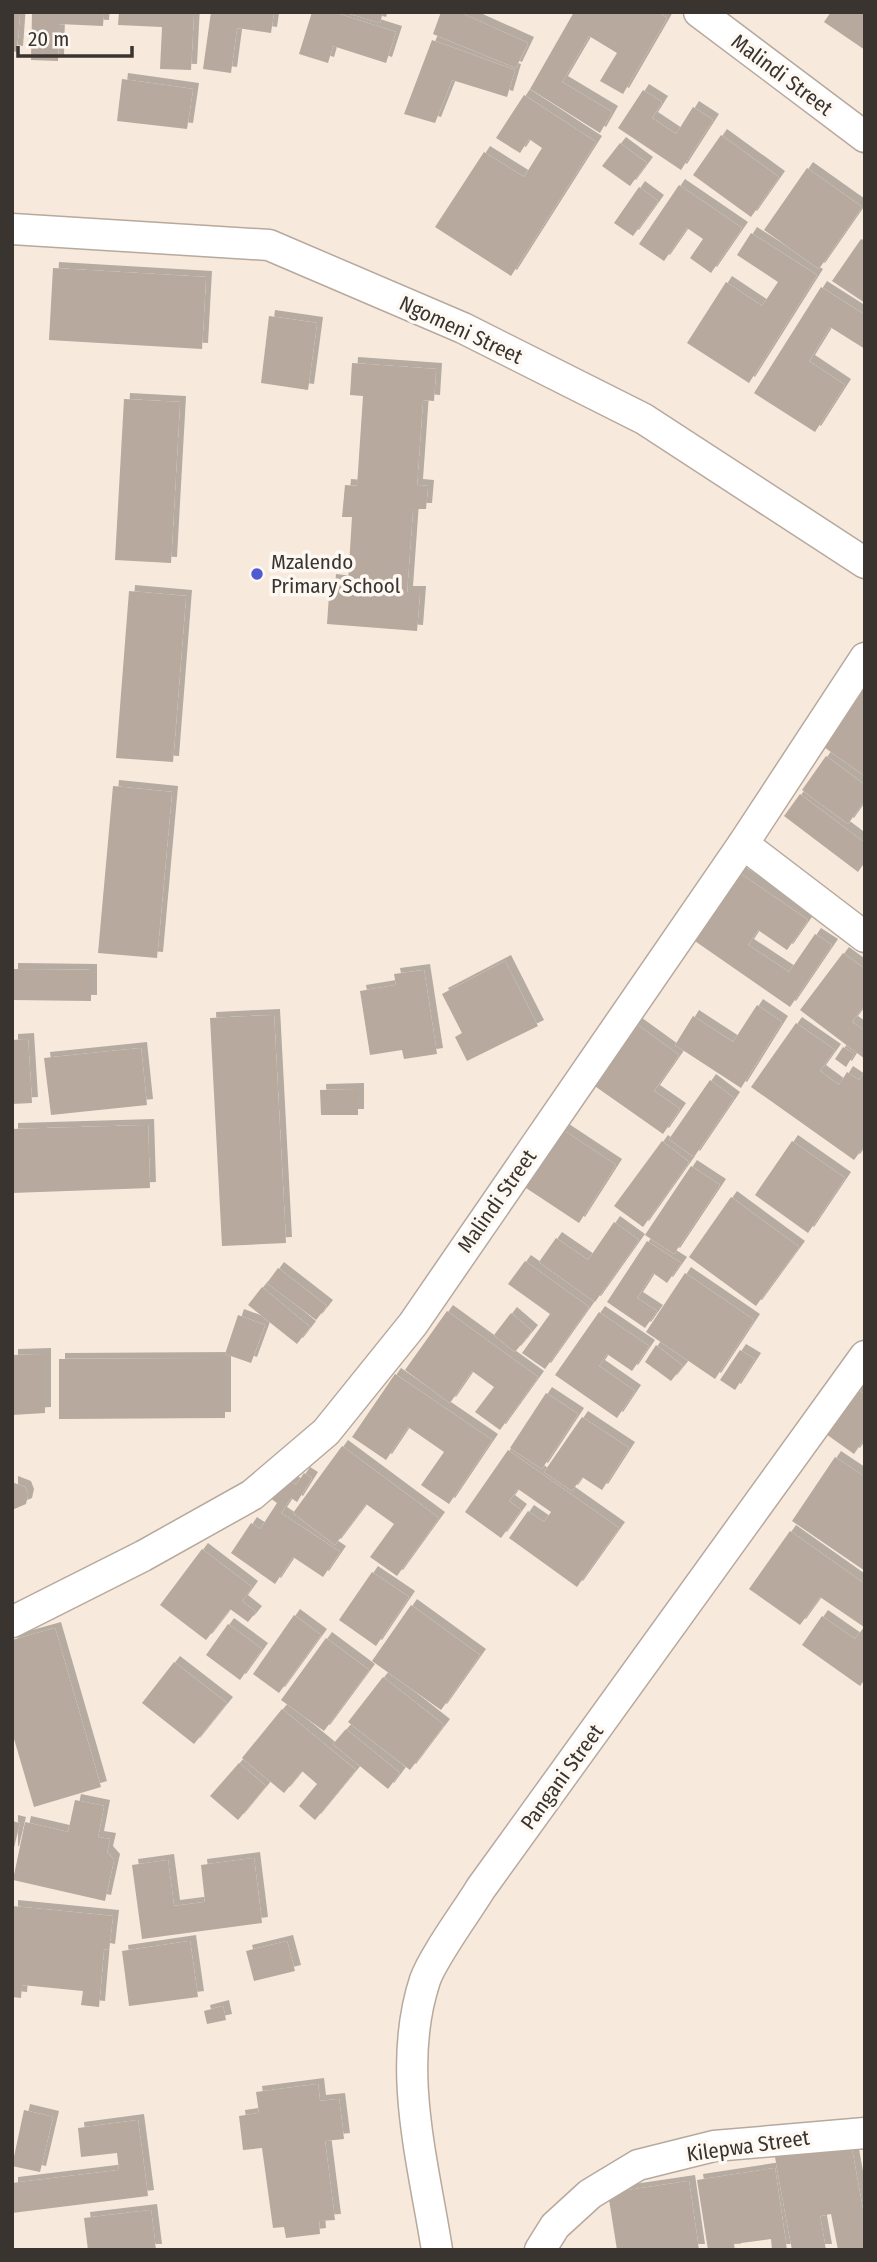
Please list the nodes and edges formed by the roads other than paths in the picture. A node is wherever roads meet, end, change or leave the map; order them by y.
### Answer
1 (701, 13) edge
2 (865, 138) edge
3 (12, 229) edge
4 (865, 563) edge
5 (865, 658) edge
6 (743, 844) junction
7 (865, 937) edge
8 (865, 1356) edge
9 (12, 1622) edge
10 (865, 2133) edge
11 (437, 2250) edge
12 (540, 2250) edge

1 - 2 street, Malindi Street
3 - 4 street, Ngomeni Street
5 - 6 street, Malindi Street
6 - 7 street
6 - 9 street, Malindi Street
8 - 11 street, Pangani Street
10 - 12 street, Kilepwa Street

